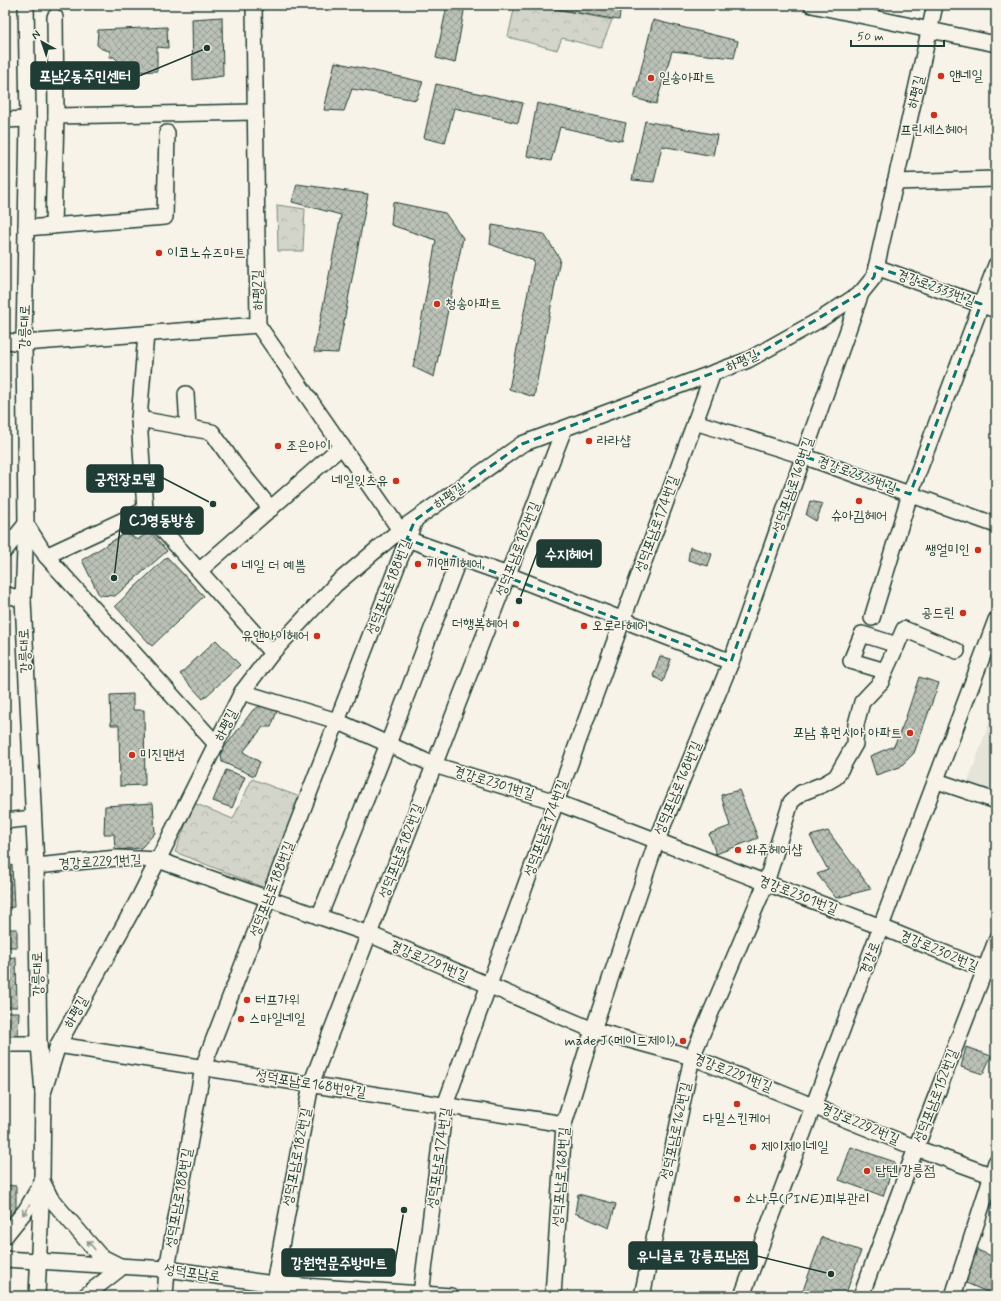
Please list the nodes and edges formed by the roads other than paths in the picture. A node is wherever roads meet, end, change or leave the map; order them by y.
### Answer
1 (26, 5) edge
2 (254, 5) edge
3 (812, 5) edge
4 (935, 5) edge
5 (55, 17) dead end
6 (930, 30) junction
7 (996, 44) edge
8 (255, 112) junction
9 (56, 116) junction
10 (28, 119) junction
11 (5, 120) edge
12 (167, 133) dead end
13 (996, 179) edge
14 (896, 182) junction
15 (53, 226) junction
16 (26, 228) junction
17 (996, 265) edge
18 (876, 267) junction
19 (861, 293) junction
20 (981, 304) junction
21 (996, 310) edge
22 (258, 325) junction
23 (146, 334) junction
24 (5, 341) edge
25 (24, 343) junction
26 (713, 373) junction
27 (186, 394) dead end
28 (140, 419) junction
29 (695, 422) junction
30 (188, 428) junction
31 (564, 429) junction
32 (342, 446) junction
33 (803, 456) junction
34 (910, 494) junction
35 (271, 509) junction
36 (145, 510) junction
37 (26, 524) junction
38 (996, 525) edge
39 (404, 534) junction
40 (5, 550) edge
41 (46, 556) junction
42 (459, 558) junction
43 (199, 571) junction
44 (508, 575) junction
45 (5, 594) edge
46 (23, 600) junction
47 (872, 618) dead end
48 (996, 620) edge
49 (622, 621) junction
50 (897, 645) junction
51 (957, 651) dead end
52 (272, 653) junction
53 (731, 662) junction
54 (885, 671) junction
55 (242, 692) junction
56 (337, 721) junction
57 (216, 744) junction
58 (388, 744) junction
59 (434, 765) junction
60 (936, 781) junction
61 (996, 801) edge
62 (556, 802) junction
63 (33, 818) junction
64 (5, 821) edge
65 (657, 840) junction
66 (158, 860) junction
67 (36, 866) junction
68 (766, 883) junction
69 (268, 899) junction
70 (318, 917) junction
71 (882, 927) junction
72 (369, 934) junction
73 (996, 941) edge
74 (990, 972) edge
75 (488, 986) junction
76 (593, 1030) junction
77 (5, 1044) edge
78 (39, 1044) junction
79 (58, 1045) junction
80 (692, 1057) junction
81 (203, 1067) junction
82 (311, 1084) junction
83 (43, 1093) junction
84 (445, 1105) junction
85 (814, 1105) junction
86 (564, 1124) junction
87 (916, 1148) junction
88 (994, 1172) edge
89 (42, 1182) junction
90 (5, 1236) edge
91 (5, 1259) edge
92 (39, 1262) junction
93 (122, 1267) junction
94 (167, 1269) junction
95 (274, 1290) edge
96 (401, 1294) edge
97 (422, 1294) junction
98 (37, 1296) edge
99 (85, 1296) edge
100 (164, 1296) edge
101 (451, 1296) edge
102 (553, 1296) edge
103 (642, 1296) edge
104 (742, 1296) edge
105 (861, 1296) edge
106 (953, 1296) edge

1 - 10 street, 강릉대로
2 - 8 street, 하평2길
3 - 6 street
4 - 6 street, 하평길
5 - 9 street
6 - 7 street
6 - 14 street, 하평길
8 - 9 street
8 - 22 street, 하평2길
9 - 15 street
10 - 11 street
10 - 16 street, 강릉대로
12 - 15 street
13 - 14 street
14 - 18 street, 하평길
15 - 16 street
16 - 25 street, 강릉대로
17 - 20 street
18 - 19 street, 하평길
18 - 20 street, 경강로2333번길
19 - 26 street, 하평길
19 - 33 street, 성덕포남로168번길
20 - 21 street, 경강로2333번길
20 - 34 street
22 - 23 street
22 - 32 street, 하평2길
23 - 25 street
23 - 28 street
24 - 25 street
25 - 37 street, 강릉대로
26 - 29 street, 성덕포남로174번길
26 - 31 street, 하평길
27 - 30 street
28 - 30 street
28 - 36 street
29 - 33 street, 경강로2323번길
29 - 49 street, 성덕포남로174번길
30 - 35 street
31 - 39 street, 하평길
31 - 44 street, 성덕포남로182번길
32 - 35 street
32 - 39 street, 하평2길
33 - 34 street, 경강로2323번길
33 - 53 street, 성덕포남로168번길
34 - 38 street, 경강로2323번길
34 - 47 street
35 - 43 street
36 - 41 street
36 - 43 street
37 - 40 street
37 - 41 street
37 - 46 street, 강릉대로
39 - 42 street
39 - 52 street, 하평길
39 - 56 street, 성덕포남로188번길
41 - 57 street
42 - 44 street
42 - 58 street
43 - 52 street
44 - 49 street
44 - 59 street, 성덕포남로182번길
45 - 46 street
46 - 63 street, 강릉대로
48 - 60 street, 경강로
49 - 53 street
49 - 62 street, 성덕포남로174번길
50 - 51 street, 성덕포남로162번길
50 - 54 street, 성덕포남로162번길
50 - 54 street
52 - 55 street, 하평길
53 - 65 street, 성덕포남로168번길
54 - 68 street, 성덕포남로162번길
55 - 56 street, 경강로2301번길
55 - 57 street, 하평길
56 - 58 street, 경강로2301번길
56 - 69 street, 성덕포남로188번길
57 - 66 street, 하평길
58 - 59 street, 경강로2301번길
58 - 70 street
59 - 62 street, 경강로2301번길
59 - 72 street, 성덕포남로182번길
60 - 61 street
60 - 71 street, 경강로
62 - 65 street, 경강로2301번길
62 - 75 street, 성덕포남로174번길
63 - 64 street
63 - 67 street, 강릉대로
65 - 68 street, 경강로2301번길
65 - 76 street, 성덕포남로168번길
66 - 67 street, 경강로2291번길
66 - 69 street, 경강로2291번길
66 - 79 street, 하평길
67 - 78 street, 강릉대로
68 - 71 street, 경강로2301번길
68 - 80 street, 성덕포남로162번길
69 - 70 street, 경강로2291번길
69 - 81 street, 성덕포남로188번길
70 - 72 street, 경강로2291번길
71 - 74 street, 경강로2302번길
71 - 85 street, 경강로
72 - 75 street, 경강로2291번길
72 - 82 street, 성덕포남로182번길
73 - 74 street, 성덕포남로152번길
74 - 87 street, 성덕포남로152번길
75 - 76 street, 경강로2291번길
75 - 84 street, 성덕포남로174번길
76 - 80 street, 경강로2291번길
76 - 86 street, 성덕포남로168번길
77 - 78 street
78 - 83 street, 강릉대로
79 - 81 street, 성덕포남로168번안길
79 - 83 street, 하평길
80 - 85 street, 경강로2291번길
80 - 103 street, 성덕포남로162번길
81 - 82 street, 성덕포남로168번안길
81 - 94 street, 성덕포남로188번길
82 - 84 street, 성덕포남로168번안길
82 - 95 street, 성덕포남로182번길
83 - 89 street, 강릉대로
84 - 86 street, 성덕포남로168번안길
84 - 97 street, 성덕포남로174번길
85 - 87 street, 경강로2292번길
85 - 104 street, 경강로
86 - 102 street, 성덕포남로168번길
87 - 88 street, 경강로2292번길
87 - 105 street, 성덕포남로152번길
88 - 106 street
89 -> 90 street
89 - 92 street, 강릉대로
93 -> 89 street
91 - 92 street, 성덕포남로
92 - 93 street, 성덕포남로
92 - 98 street, 강릉대로
93 - 94 street, 성덕포남로
93 - 99 street
94 - 95 street, 성덕포남로
94 - 100 street, 성덕포남로188번길
95 - 96 street, 성덕포남로
96 - 97 street, 성덕포남로
97 - 101 street, 성덕포남로

